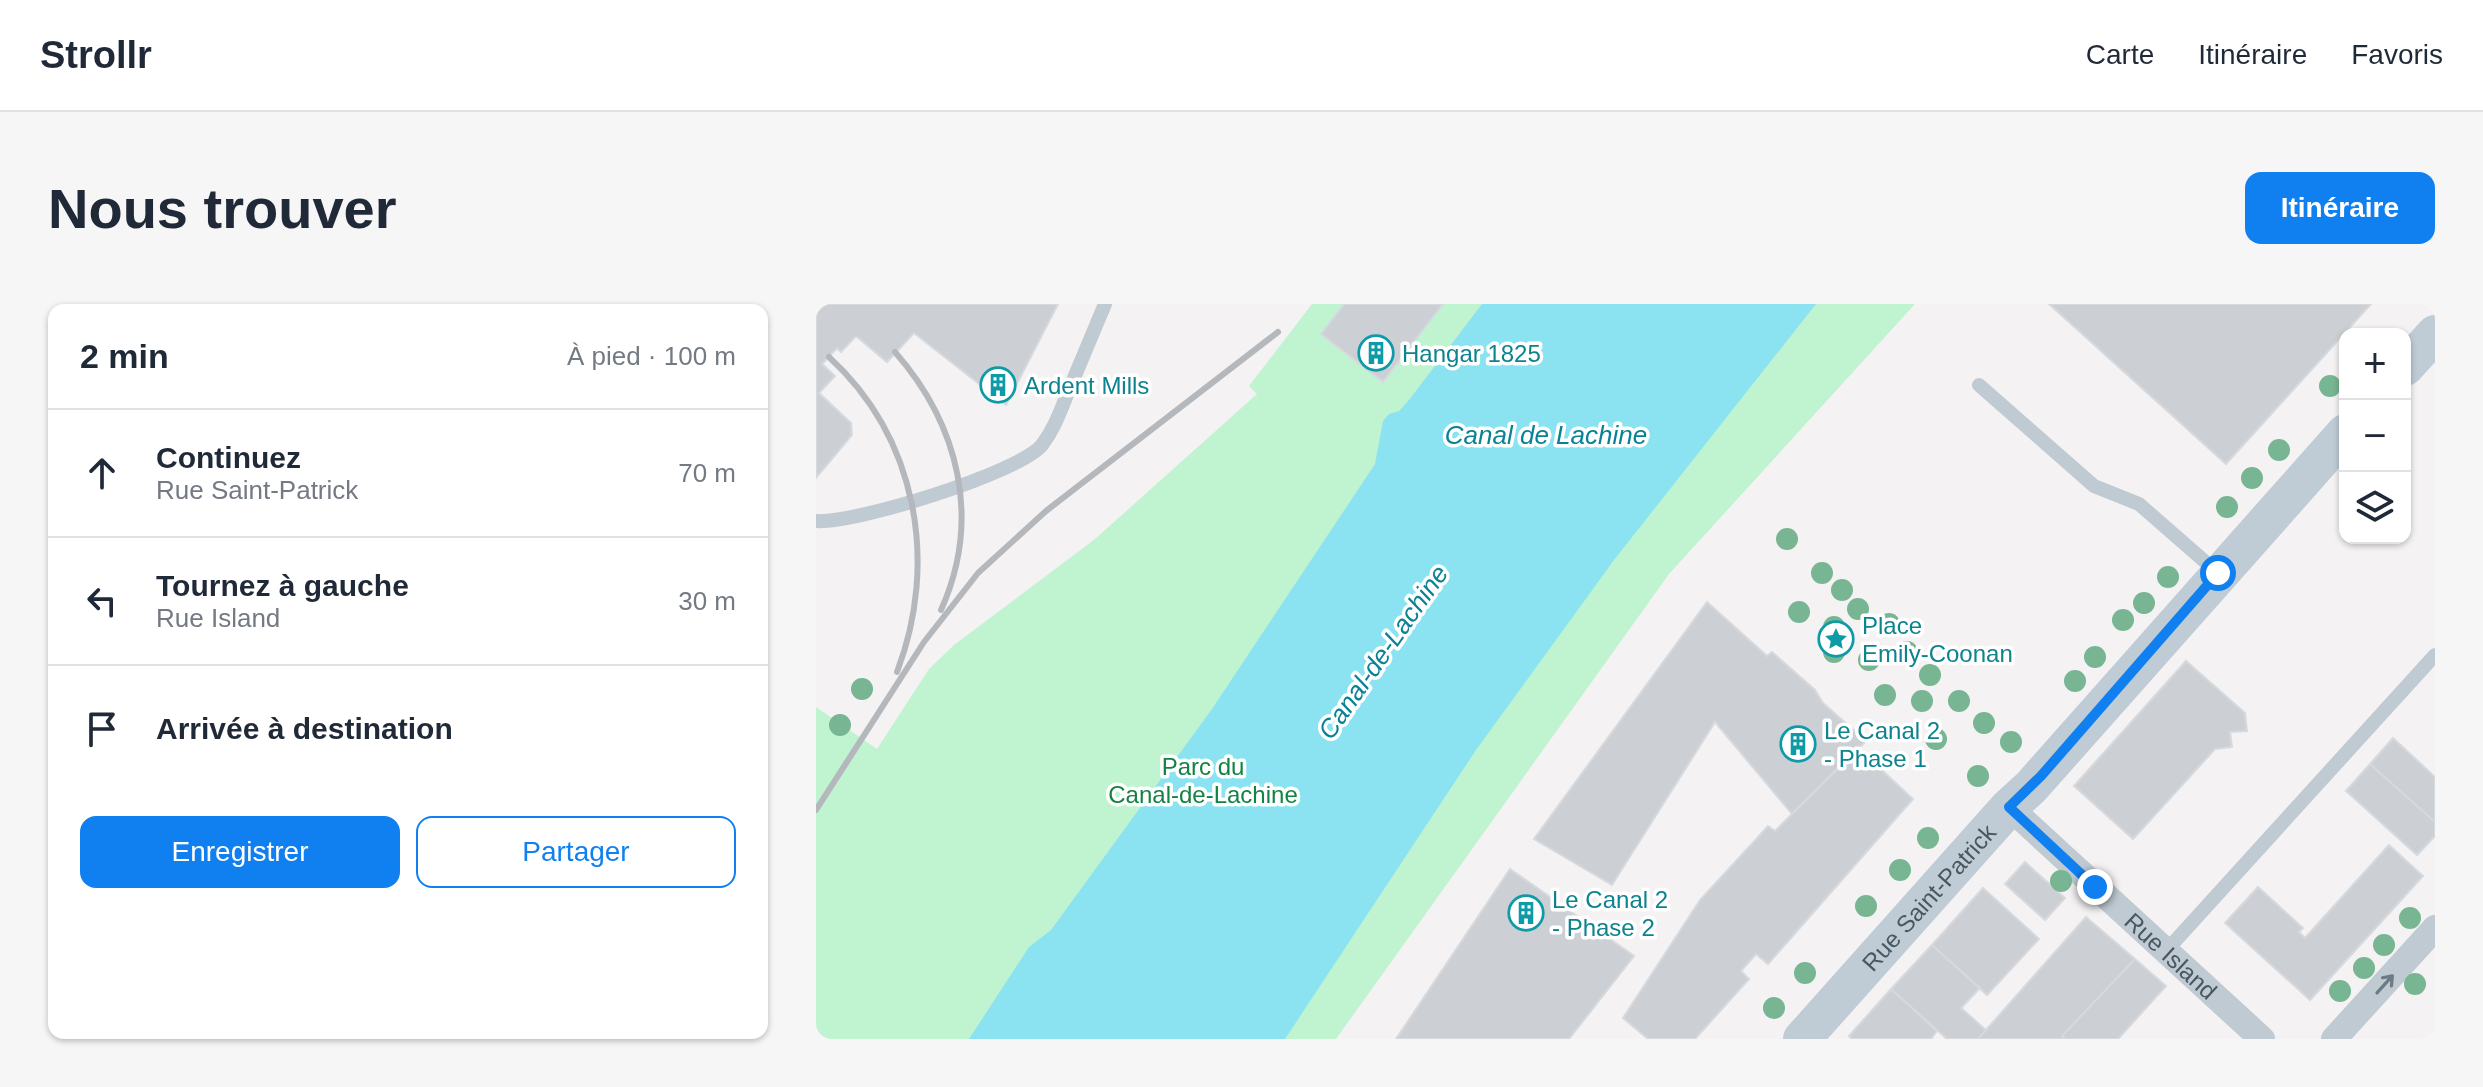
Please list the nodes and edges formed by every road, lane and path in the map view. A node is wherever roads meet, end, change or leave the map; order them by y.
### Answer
1 (1105, 304) edge
2 (2435, 334) edge
3 (2411, 360) edge
4 (1979, 385) dead end
5 (2339, 440) edge
6 (816, 521) edge
7 (2218, 573) junction
8 (2435, 655) edge
9 (2009, 807) junction
10 (2435, 928) edge
11 (2166, 951) junction
12 (1802, 1039) edge
13 (2262, 1039) edge
14 (2334, 1039) edge

1 - 6 lane
2 - 3 main road
4 - 7 lane
5 - 7 main road, Rue Saint-Patrick
7 - 9 main road, Rue Saint-Patrick
8 - 11 lane
9 - 11 street, Rue Island
9 - 12 main road, Rue Saint-Patrick
14 -> 10 street
11 - 13 street, Rue Island

